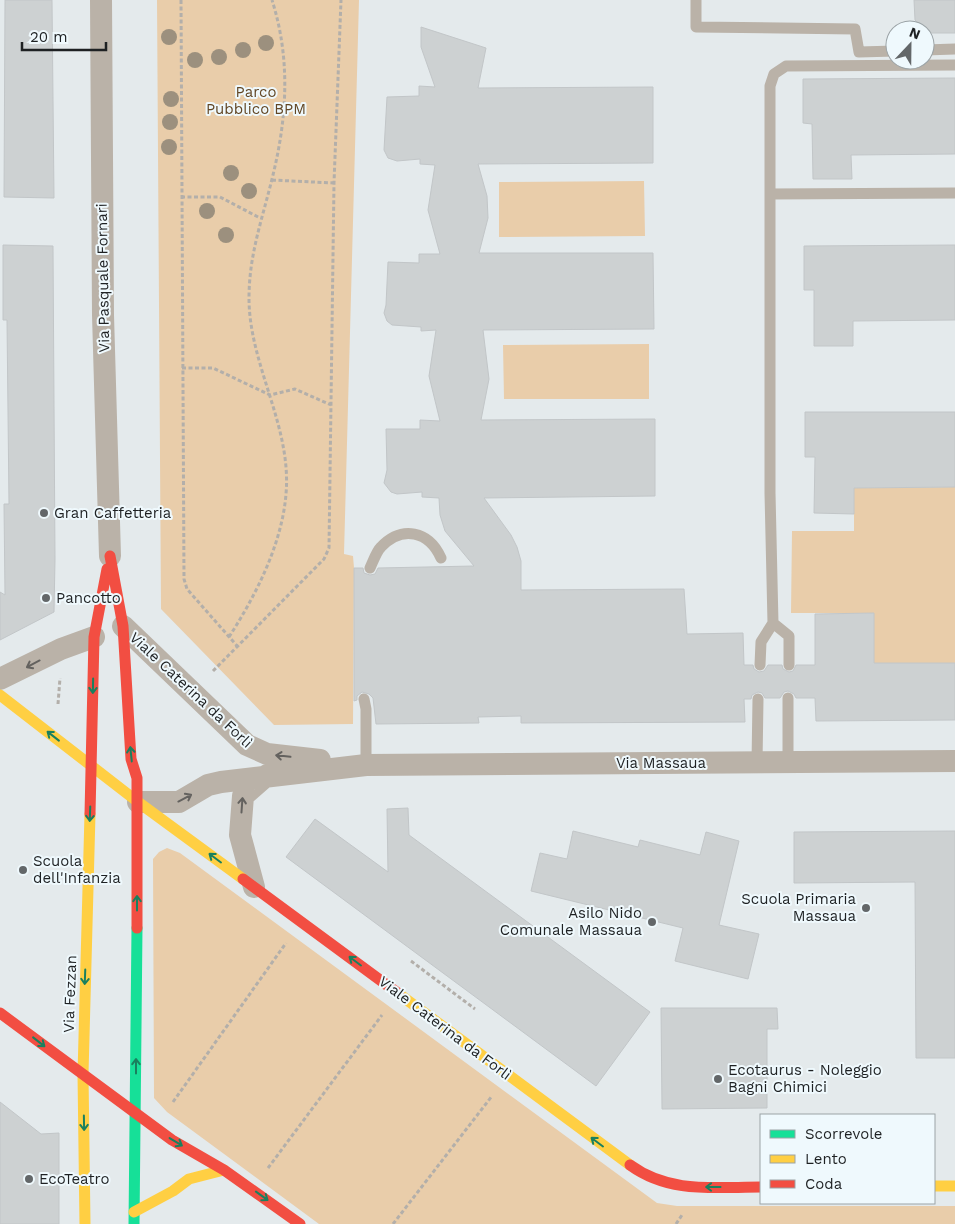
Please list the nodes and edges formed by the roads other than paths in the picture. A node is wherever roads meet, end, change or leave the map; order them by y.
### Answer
1 (101, 0) edge
2 (696, 0) edge
3 (955, 49) edge
4 (935, 50) edge
5 (885, 51) edge
6 (955, 66) edge
7 (955, 193) edge
8 (770, 194) junction
9 (110, 556) junction
10 (441, 558) dead end
11 (370, 568) dead end
12 (773, 623) junction
13 (123, 626) junction
14 (94, 637) junction
15 (760, 665) dead end
16 (789, 665) dead end
17 (0, 679) edge
18 (0, 696) edge
19 (788, 698) dead end
20 (364, 699) dead end
21 (758, 699) dead end
22 (955, 761) edge
23 (788, 762) junction
24 (757, 763) junction
25 (366, 765) junction
26 (91, 766) junction
27 (267, 775) junction
28 (138, 802) junction
29 (254, 887) junction
30 (0, 1013) edge
31 (83, 1074) junction
32 (136, 1114) junction
33 (224, 1170) junction
34 (935, 1186) edge
35 (955, 1186) edge
36 (760, 1187) edge
37 (134, 1212) junction
38 (85, 1224) edge
39 (134, 1224) edge
40 (300, 1224) edge

1 - 9 street, Via Pasquale Fornari
2 - 5 lane
3 - 4 lane
6 - 8 lane
7 - 8 lane
8 - 12 lane
9 - 13 street, Via Pasquale Fornari
9 - 14 street, Via Pasquale Fornari
10 - 11 lane
12 - 15 lane
12 - 16 lane
25 -> 13 street, Viale Caterina da Forlì
28 -> 13 street, Viale Caterina da Forlì
14 -> 17 street
14 -> 26 street
26 -> 18 street, Viale Caterina da Forlì
19 - 23 lane
20 - 25 lane
21 - 24 lane
22 - 23 street, Via Massaua
23 - 24 street, Via Massaua
24 - 25 street, Via Massaua
25 - 27 street
26 - 28 street, Viale Caterina da Forlì
26 -> 31 street, Via Fezzan
28 -> 27 street
29 -> 27 street
29 -> 28 street, Viale Caterina da Forlì
32 -> 28 street
36 -> 29 street, Viale Caterina da Forlì
30 -> 31 street
31 - 32 street
31 -> 38 street, Via Fezzan
32 -> 33 street
32 - 37 street
33 - 37 street
33 -> 40 street
34 - 35 street
37 - 39 street

